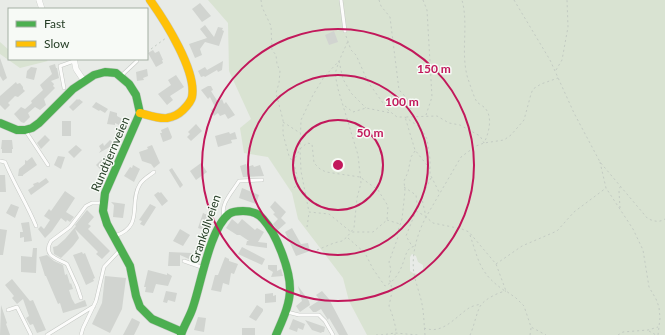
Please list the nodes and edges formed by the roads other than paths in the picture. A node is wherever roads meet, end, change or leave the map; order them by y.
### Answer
1 (150, 0) edge
2 (341, 0) edge
3 (345, 31) road end
4 (74, 60) edge
5 (137, 60) dead end
6 (121, 76) junction
7 (84, 81) junction
8 (64, 88) dead end
9 (140, 113) junction
10 (0, 123) edge
11 (25, 130) junction
12 (0, 161) edge
13 (48, 165) dead end
14 (154, 172) dead end
15 (262, 180) dead end
16 (103, 203) junction
17 (225, 218) junction
18 (36, 226) dead end
19 (115, 236) junction
20 (122, 249) junction
21 (184, 261) dead end
22 (204, 268) junction
23 (81, 298) dead end
24 (94, 306) junction
25 (8, 310) dead end
26 (285, 312) junction
27 (182, 333) edge
28 (31, 335) edge
29 (46, 335) edge
30 (81, 335) edge
31 (276, 335) edge
32 (333, 335) edge

1 - 9 street
2 - 3 lane
4 - 7 street
4 - 8 lane
5 - 6 lane
6 - 7 street
6 - 9 street, Rundtjernveien
7 - 11 street
9 - 16 street, Rundtjernveien
10 - 11 street
11 - 13 lane
12 - 18 lane
14 - 19 lane
15 - 17 lane, Grankollveien
16 - 19 street, Rundtjernveien
16 - 23 lane
17 - 22 street, Grankollveien
17 - 26 street
19 - 20 street, Rundtjernveien
20 - 24 lane
20 - 27 street, Rundtjernveien
21 - 22 lane
22 - 27 street, Grankollveien
24 - 29 lane
24 - 30 lane
25 - 28 lane
26 - 31 street
26 - 32 lane

